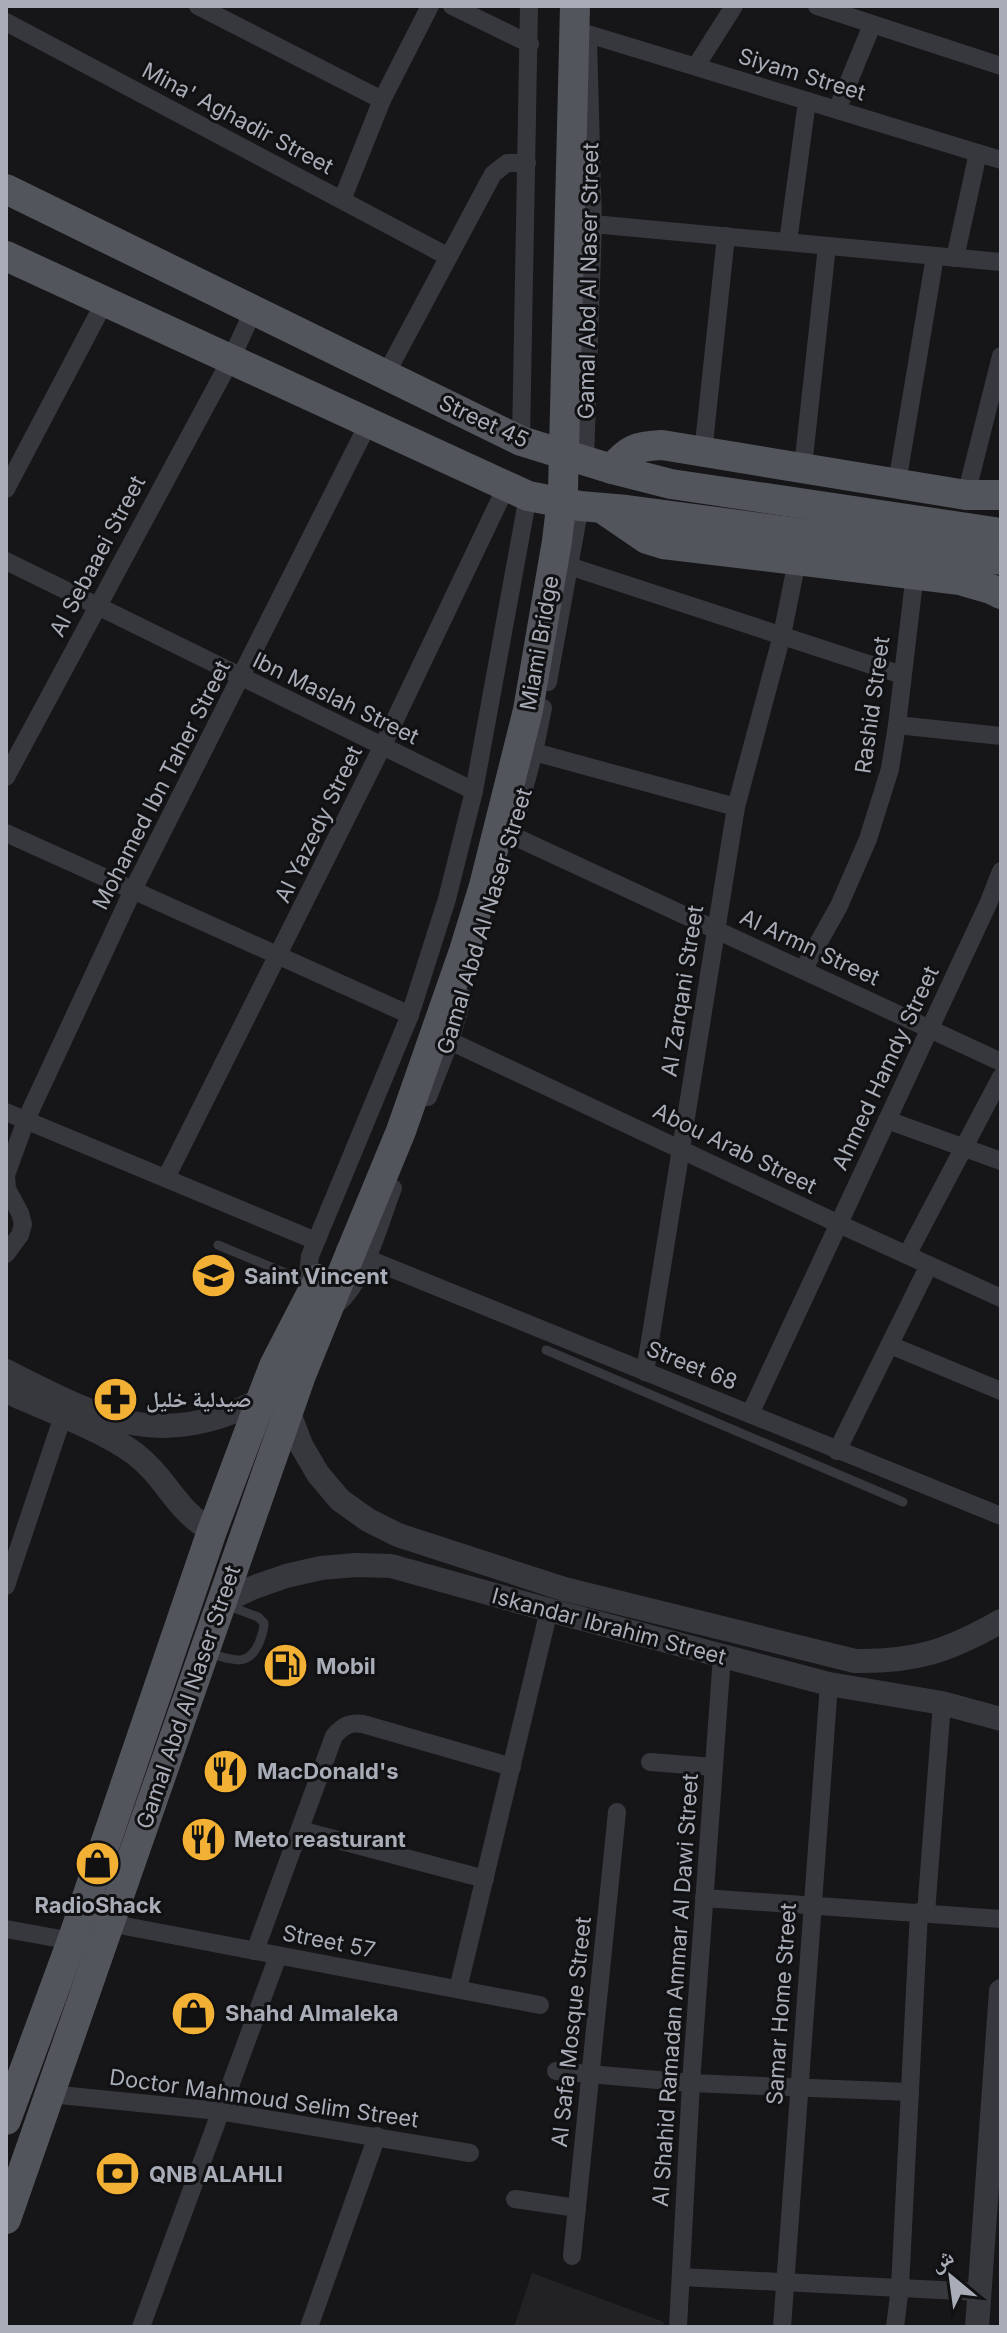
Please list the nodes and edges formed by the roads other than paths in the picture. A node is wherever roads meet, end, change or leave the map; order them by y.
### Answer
1 (198, 6) edge
2 (430, 6) edge
3 (452, 6) edge
4 (529, 6) edge
5 (555, 6) edge
6 (575, 6) edge
7 (588, 6) edge
8 (734, 6) edge
9 (817, 6) edge
10 (6, 22) edge
11 (872, 25) junction
12 (588, 34) junction
13 (530, 44) junction
14 (696, 66) junction
15 (1001, 66) edge
16 (382, 100) junction
17 (807, 101) junction
18 (837, 110) junction
19 (978, 153) junction
20 (1001, 160) edge
21 (527, 163) junction
22 (6, 189) edge
23 (342, 200) junction
24 (593, 224) junction
25 (726, 236) junction
26 (788, 242) junction
27 (827, 246) junction
28 (6, 256) edge
29 (447, 256) junction
30 (935, 256) junction
31 (955, 258) junction
32 (1001, 262) edge
33 (105, 301) junction
34 (254, 309) junction
35 (1001, 356) edge
36 (231, 359) junction
37 (386, 374) junction
38 (369, 422) junction
39 (521, 441) junction
40 (703, 453) junction
41 (598, 465) junction
42 (803, 467) junction
43 (897, 483) junction
44 (6, 489) edge
45 (517, 492) junction
46 (966, 495) junction
47 (1001, 495) edge
48 (590, 507) junction
49 (1001, 533) edge
50 (1001, 560) edge
51 (6, 561) edge
52 (797, 561) junction
53 (569, 566) junction
54 (915, 573) junction
55 (1001, 594) edge
56 (97, 606) junction
57 (782, 635) junction
58 (902, 675) junction
59 (241, 678) junction
60 (897, 725) junction
61 (1001, 736) edge
62 (382, 747) junction
63 (534, 752) junction
64 (6, 777) edge
65 (474, 791) junction
66 (736, 807) junction
67 (6, 833) edge
68 (511, 835) junction
69 (1001, 871) edge
70 (133, 890) junction
71 (716, 930) junction
72 (279, 956) junction
73 (803, 970) junction
74 (410, 1015) junction
75 (930, 1029) junction
76 (450, 1041) junction
77 (1001, 1062) edge
78 (1001, 1077) edge
79 (6, 1112) edge
80 (26, 1120) junction
81 (887, 1120) junction
82 (681, 1148) junction
83 (963, 1148) junction
84 (1001, 1161) edge
85 (166, 1178) junction
86 (839, 1224) junction
87 (218, 1245) dead end
88 (343, 1248) junction
89 (6, 1254) edge
90 (907, 1255) junction
91 (929, 1265) junction
92 (1001, 1298) edge
93 (313, 1299) junction
94 (890, 1345) junction
95 (546, 1350) dead end
96 (612, 1368) junction
97 (6, 1371) edge
98 (645, 1372) junction
99 (6, 1391) edge
100 (1001, 1391) edge
101 (261, 1400) junction
102 (65, 1409) junction
103 (289, 1413) junction
104 (750, 1414) junction
105 (831, 1448) junction
106 (815, 1465) junction
107 (903, 1502) dead end
108 (1001, 1516) edge
109 (212, 1531) junction
110 (7, 1580) edge
111 (220, 1603) junction
112 (549, 1610) junction
113 (1001, 1621) edge
114 (204, 1652) junction
115 (722, 1656) junction
116 (855, 1661) junction
117 (841, 1687) junction
118 (942, 1703) junction
119 (1001, 1719) edge
120 (650, 1762) dead end
121 (512, 1767) junction
122 (714, 1767) junction
123 (617, 1812) dead end
124 (300, 1830) junction
125 (485, 1879) junction
126 (704, 1898) junction
127 (813, 1905) junction
128 (922, 1912) junction
129 (1001, 1919) edge
130 (109, 1923) junction
131 (6, 1929) edge
132 (72, 1941) junction
133 (255, 1951) junction
134 (278, 1956) junction
135 (458, 1989) junction
136 (1001, 1991) edge
137 (540, 2005) dead end
138 (556, 2071) dead end
139 (591, 2074) junction
140 (691, 2083) junction
141 (799, 2088) junction
142 (11, 2090) edge
143 (910, 2092) junction
144 (50, 2094) junction
145 (219, 2111) junction
146 (6, 2120) edge
147 (377, 2136) junction
148 (470, 2153) dead end
149 (515, 2199) dead end
150 (577, 2208) junction
151 (6, 2219) edge
152 (572, 2256) dead end
153 (681, 2277) junction
154 (785, 2283) junction
155 (900, 2287) junction
156 (980, 2292) junction
157 (141, 2327) edge
158 (309, 2327) edge
159 (678, 2327) edge
160 (782, 2327) edge
161 (895, 2327) edge
162 (977, 2327) edge

1 - 16 street
2 - 16 street
3 - 13 street
4 - 13 street
5 - 88 main road, Miami Bridge
6 - 88 main road, Miami Bridge, bridge
7 - 12 street, Gamal Abd Al Naser Street
8 - 14 street
9 - 11 street
10 - 23 street, Mina' Aghadir Street
11 - 15 street
11 - 18 street
12 - 14 street, Siyam Street
12 - 24 street, Gamal Abd Al Naser Street
13 - 21 street
14 - 17 street, Siyam Street
16 - 23 street
17 - 18 street, Siyam Street
17 - 26 street
18 - 19 street, Siyam Street
19 - 20 street, Siyam Street
19 - 31 street
21 - 29 street
21 - 39 street
22 - 34 main road, Street 45
23 - 29 street, Mina' Aghadir Street
24 - 25 street
24 - 41 street, Gamal Abd Al Naser Street
25 - 26 street
25 - 40 street
26 - 27 street
27 - 30 street
27 - 42 street
28 - 33 main road
29 - 37 street
30 - 31 street
30 - 43 street
31 - 32 street
33 - 36 main road
33 - 44 street
34 - 36 street, Al Sebaaei Street
34 - 37 main road, Street 45
35 - 46 street
36 - 38 main road
36 - 56 street, Al Sebaaei Street
37 - 39 main road, Street 45
38 - 45 main road
38 - 59 street, Mohamed Ibn Taher Street
39 - 41 main road, Street 45
40 - 41 main road
40 - 42 main road
41 - 49 main road, Street 45
42 - 43 main road
43 - 46 main road
45 - 48 main road
45 - 62 street, Al Yazedy Street
45 - 65 street, Gamal Abd Al Naser Street
46 - 47 main road
48 - 50 main road
48 - 52 main road
48 - 53 street, Gamal Abd Al Naser Street
51 - 56 street, Ibn Maslah Street
52 - 54 main road
52 - 57 street, Al Zarqani Street
53 - 57 street
53 - 63 street, Gamal Abd Al Naser Street
54 - 55 main road
54 - 58 street, Rashid Street
56 - 59 street, Ibn Maslah Street
56 - 64 street, Al Sebaaei Street
57 - 58 street
57 - 66 street, Al Zarqani Street
58 - 60 street, Rashid Street
59 - 62 street, Ibn Maslah Street
59 - 70 street, Mohamed Ibn Taher Street
60 - 61 street
60 - 73 street, Rashid Street
62 - 65 street, Ibn Maslah Street
62 - 72 street, Al Yazedy Street
63 - 66 street
63 - 68 street, Gamal Abd Al Naser Street
65 - 74 street, Gamal Abd Al Naser Street
66 - 71 street, Al Zarqani Street
67 - 70 street
68 - 71 street, Al Armn Street
68 - 76 street, Gamal Abd Al Naser Street
69 - 75 street, Ahmed Hamdy Street
70 - 72 street
70 - 80 street, Mohamed Ibn Taher Street
71 - 73 street, Al Armn Street
71 - 82 street, Al Zarqani Street
72 - 74 street
72 - 85 street, Al Yazedy Street
73 - 75 street, Al Armn Street
74 - 88 street, Gamal Abd Al Naser Street
75 - 77 street, Al Armn Street
75 - 81 street, Ahmed Hamdy Street
76 - 82 street, Abou Arab Street
76 - 88 street, Gamal Abd Al Naser Street
78 - 83 street
79 - 80 street, Street 68
80 - 85 street, Street 68
80 - 89 street, Mohamed Ibn Taher Street
81 - 83 street
81 - 86 street, Ahmed Hamdy Street
82 - 86 street, Abou Arab Street
82 - 98 street, Al Zarqani Street
83 - 84 street
83 - 90 street
85 - 88 street, Street 68
86 - 90 street, Abou Arab Street
86 - 104 street, Ahmed Hamdy Street
87 - 93 lane
88 - 93 main road, Gamal Abd Al Naser Street
88 - 96 street, Street 68
90 - 91 street, Abou Arab Street
91 - 92 street, Abou Arab Street
91 - 94 street
93 - 101 main road, Gamal Abd Al Naser Street
93 - 103 main road, Gamal Abd Al Naser Street
94 - 100 street
94 - 105 street
95 - 96 lane
96 - 98 street, Street 68
96 - 106 lane
97 - 102 street
98 - 104 street, Street 68
99 - 102 street
101 - 102 street
101 - 109 main road, Gamal Abd Al Naser Street
102 - 109 street
102 - 110 street
103 - 111 main road, Gamal Abd Al Naser Street
103 - 116 street, Iskandar Ibrahim Street
104 - 105 street, Street 68
105 - 106 lane
105 - 108 street, Street 68
106 - 107 lane
109 - 132 main road, Gamal Abd Al Naser Street
111 - 112 street, Iskandar Ibrahim Street
111 - 114 main road, Gamal Abd Al Naser Street
111 - 114 lane
112 - 115 street, Iskandar Ibrahim Street
112 - 121 street
113 - 116 street, Iskandar Ibrahim Street
114 - 130 main road, Gamal Abd Al Naser Street
115 - 117 street, Iskandar Ibrahim Street
115 - 122 street, Al Shahid Ramadan Ammar Al Dawi Street
116 - 117 street
117 - 118 street, Iskandar Ibrahim Street
117 - 127 street, Samar Home Street
118 - 119 street, Iskandar Ibrahim Street
118 - 128 street
120 - 122 street
121 - 124 street
121 - 125 street
122 - 126 street, Al Shahid Ramadan Ammar Al Dawi Street
123 - 139 street, Al Safa Mosque Street
124 - 125 street
124 - 133 street
125 - 135 street
126 - 127 street
126 - 140 street, Al Shahid Ramadan Ammar Al Dawi Street
127 - 128 street
127 - 141 street, Samar Home Street
128 - 129 street
128 - 143 street
130 - 133 street, Street 57
130 - 144 main road, Gamal Abd Al Naser Street
131 - 132 street
132 - 142 main road, Gamal Abd Al Naser Street
133 - 134 street, Street 57
134 - 135 street, Street 57
134 - 145 street
135 - 137 street, Street 57
136 - 156 street
138 - 139 street
139 - 140 street
139 - 150 street, Al Safa Mosque Street
140 - 141 street
140 - 153 street, Al Shahid Ramadan Ammar Al Dawi Street
141 - 143 street
141 - 154 street, Samar Home Street
142 - 146 main road, Gamal Abd Al Naser Street
143 - 155 street
144 - 145 street, Doctor Mahmoud Selim Street
144 - 151 main road, Gamal Abd Al Naser Street
145 - 147 street, Doctor Mahmoud Selim Street
145 - 157 street
147 - 148 street, Doctor Mahmoud Selim Street
147 - 158 street
149 - 150 street
150 - 152 street, Al Safa Mosque Street
153 - 154 street
153 - 159 street, Al Shahid Ramadan Ammar Al Dawi Street
154 - 155 street
154 - 160 street, Samar Home Street
155 - 156 street
155 - 161 street
156 - 162 street

